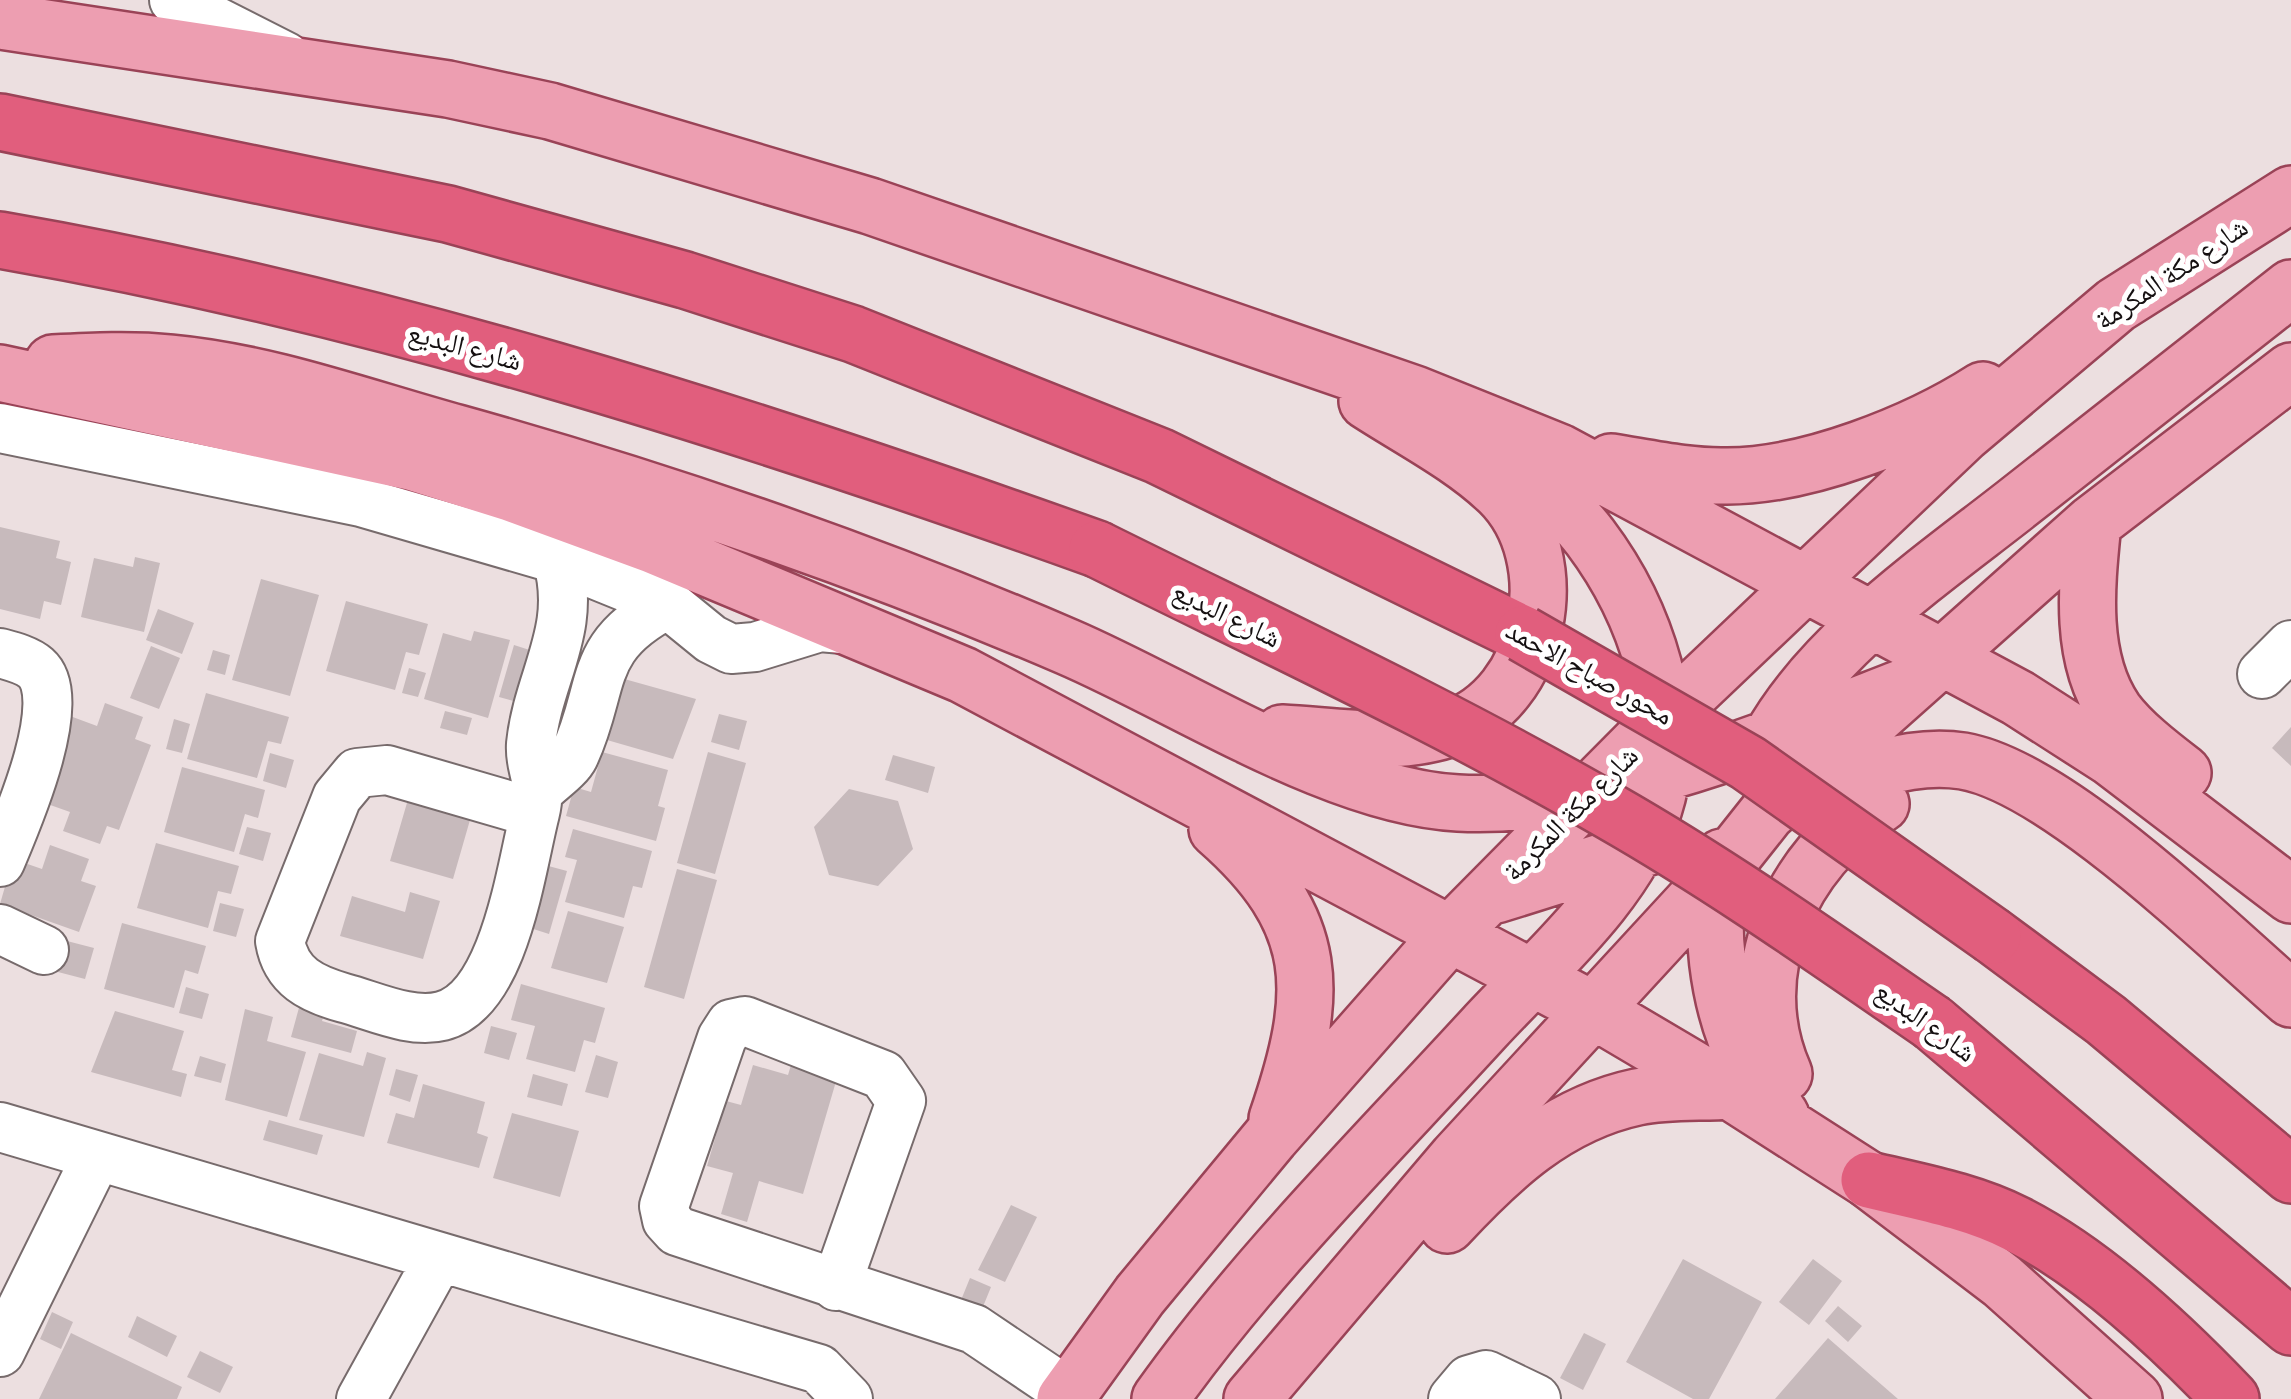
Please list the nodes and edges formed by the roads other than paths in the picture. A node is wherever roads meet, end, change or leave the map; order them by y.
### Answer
1 (174, 0) edge
2 (0, 21) edge
3 (312, 70) junction
4 (0, 122) edge
5 (2291, 194) edge
6 (0, 240) edge
7 (2291, 288) edge
8 (2116, 305) junction
9 (1292, 352) junction
10 (0, 365) edge
11 (2291, 371) edge
12 (0, 373) edge
13 (1415, 394) junction
14 (0, 428) edge
15 (1559, 452) junction
16 (2093, 522) junction
17 (557, 559) junction
18 (1803, 585) junction
19 (668, 604) junction
20 (1874, 620) junction
21 (861, 630) junction
22 (0, 654) edge
23 (1926, 670) junction
24 (1240, 730) junction
25 (1772, 735) junction
26 (1663, 745) junction
27 (1128, 760) junction
28 (1998, 775) junction
29 (1596, 789) junction
30 (538, 801) junction
31 (1738, 838) junction
32 (1636, 851) junction
33 (2291, 860) edge
34 (0, 862) edge
35 (2291, 895) edge
36 (1467, 916) junction
37 (0, 930) edge
38 (44, 950) dead end
39 (1531, 977) junction
40 (2291, 998) edge
41 (1592, 1010) junction
42 (1730, 1091) junction
43 (0, 1127) edge
44 (1791, 1132) junction
45 (1271, 1137) junction
46 (96, 1156) junction
47 (2291, 1175) edge
48 (1869, 1180) junction
49 (439, 1258) junction
50 (836, 1286) junction
51 (2291, 1327) edge
52 (0, 1352) edge
53 (1067, 1396) edge
54 (361, 1399) edge
55 (848, 1399) edge
56 (1160, 1399) edge
57 (1252, 1399) edge
58 (1284, 1399) edge
59 (1453, 1399) edge
60 (1536, 1399) edge
61 (2134, 1399) edge
62 (2231, 1399) edge

1 - 3 street
2 - 3 main road
3 - 9 main road
4 - 47 highway, محور صباح الاحمد, bridge
5 - 8 main road, شارع مكة المكرمة
6 - 51 highway, شارع البديع, bridge
7 - 20 main road
8 - 15 main road
8 - 18 main road, شارع مكة المكرمة
9 - 13 main road
9 - 24 main road
10 - 24 main road
11 - 16 main road
12 - 21 main road
13 - 15 main road
13 - 26 main road
14 - 17 street
15 - 18 main road
16 - 23 main road
16 - 33 main road
17 - 19 street
17 - 30 street
18 - 20 main road
18 - 26 main road, شارع مكة المكرمة
19 - 21 street
19 - 30 street
20 - 23 main road
20 - 25 main road
21 - 27 main road
22 - 34 street
23 - 25 main road
23 - 31 main road
23 - 35 main road
24 - 29 main road
25 - 26 main road
25 - 31 main road
26 - 29 main road, شارع مكة المكرمة
26 - 32 main road
27 - 36 main road
27 - 45 main road
28 - 31 main road
28 - 40 main road
28 - 48 main road
29 - 36 main road, شارع مكة المكرمة
30 - 30 street
31 - 32 main road
31 - 41 main road
31 - 44 main road
32 - 36 main road
32 - 39 main road
36 - 39 main road
36 - 45 main road, شارع مكة المكرمة
37 - 38 street
39 - 41 main road
39 - 56 main road
41 - 42 main road
41 - 57 main road
42 - 44 main road
42 - 58 main road
43 - 46 street
44 - 48 main road
45 - 53 main road, شارع مكة المكرمة
46 - 49 street
46 - 52 street
48 - 61 main road
48 - 62 highway
49 - 54 street
49 - 55 street
50 - 50 street
50 - 53 street
59 - 60 street

